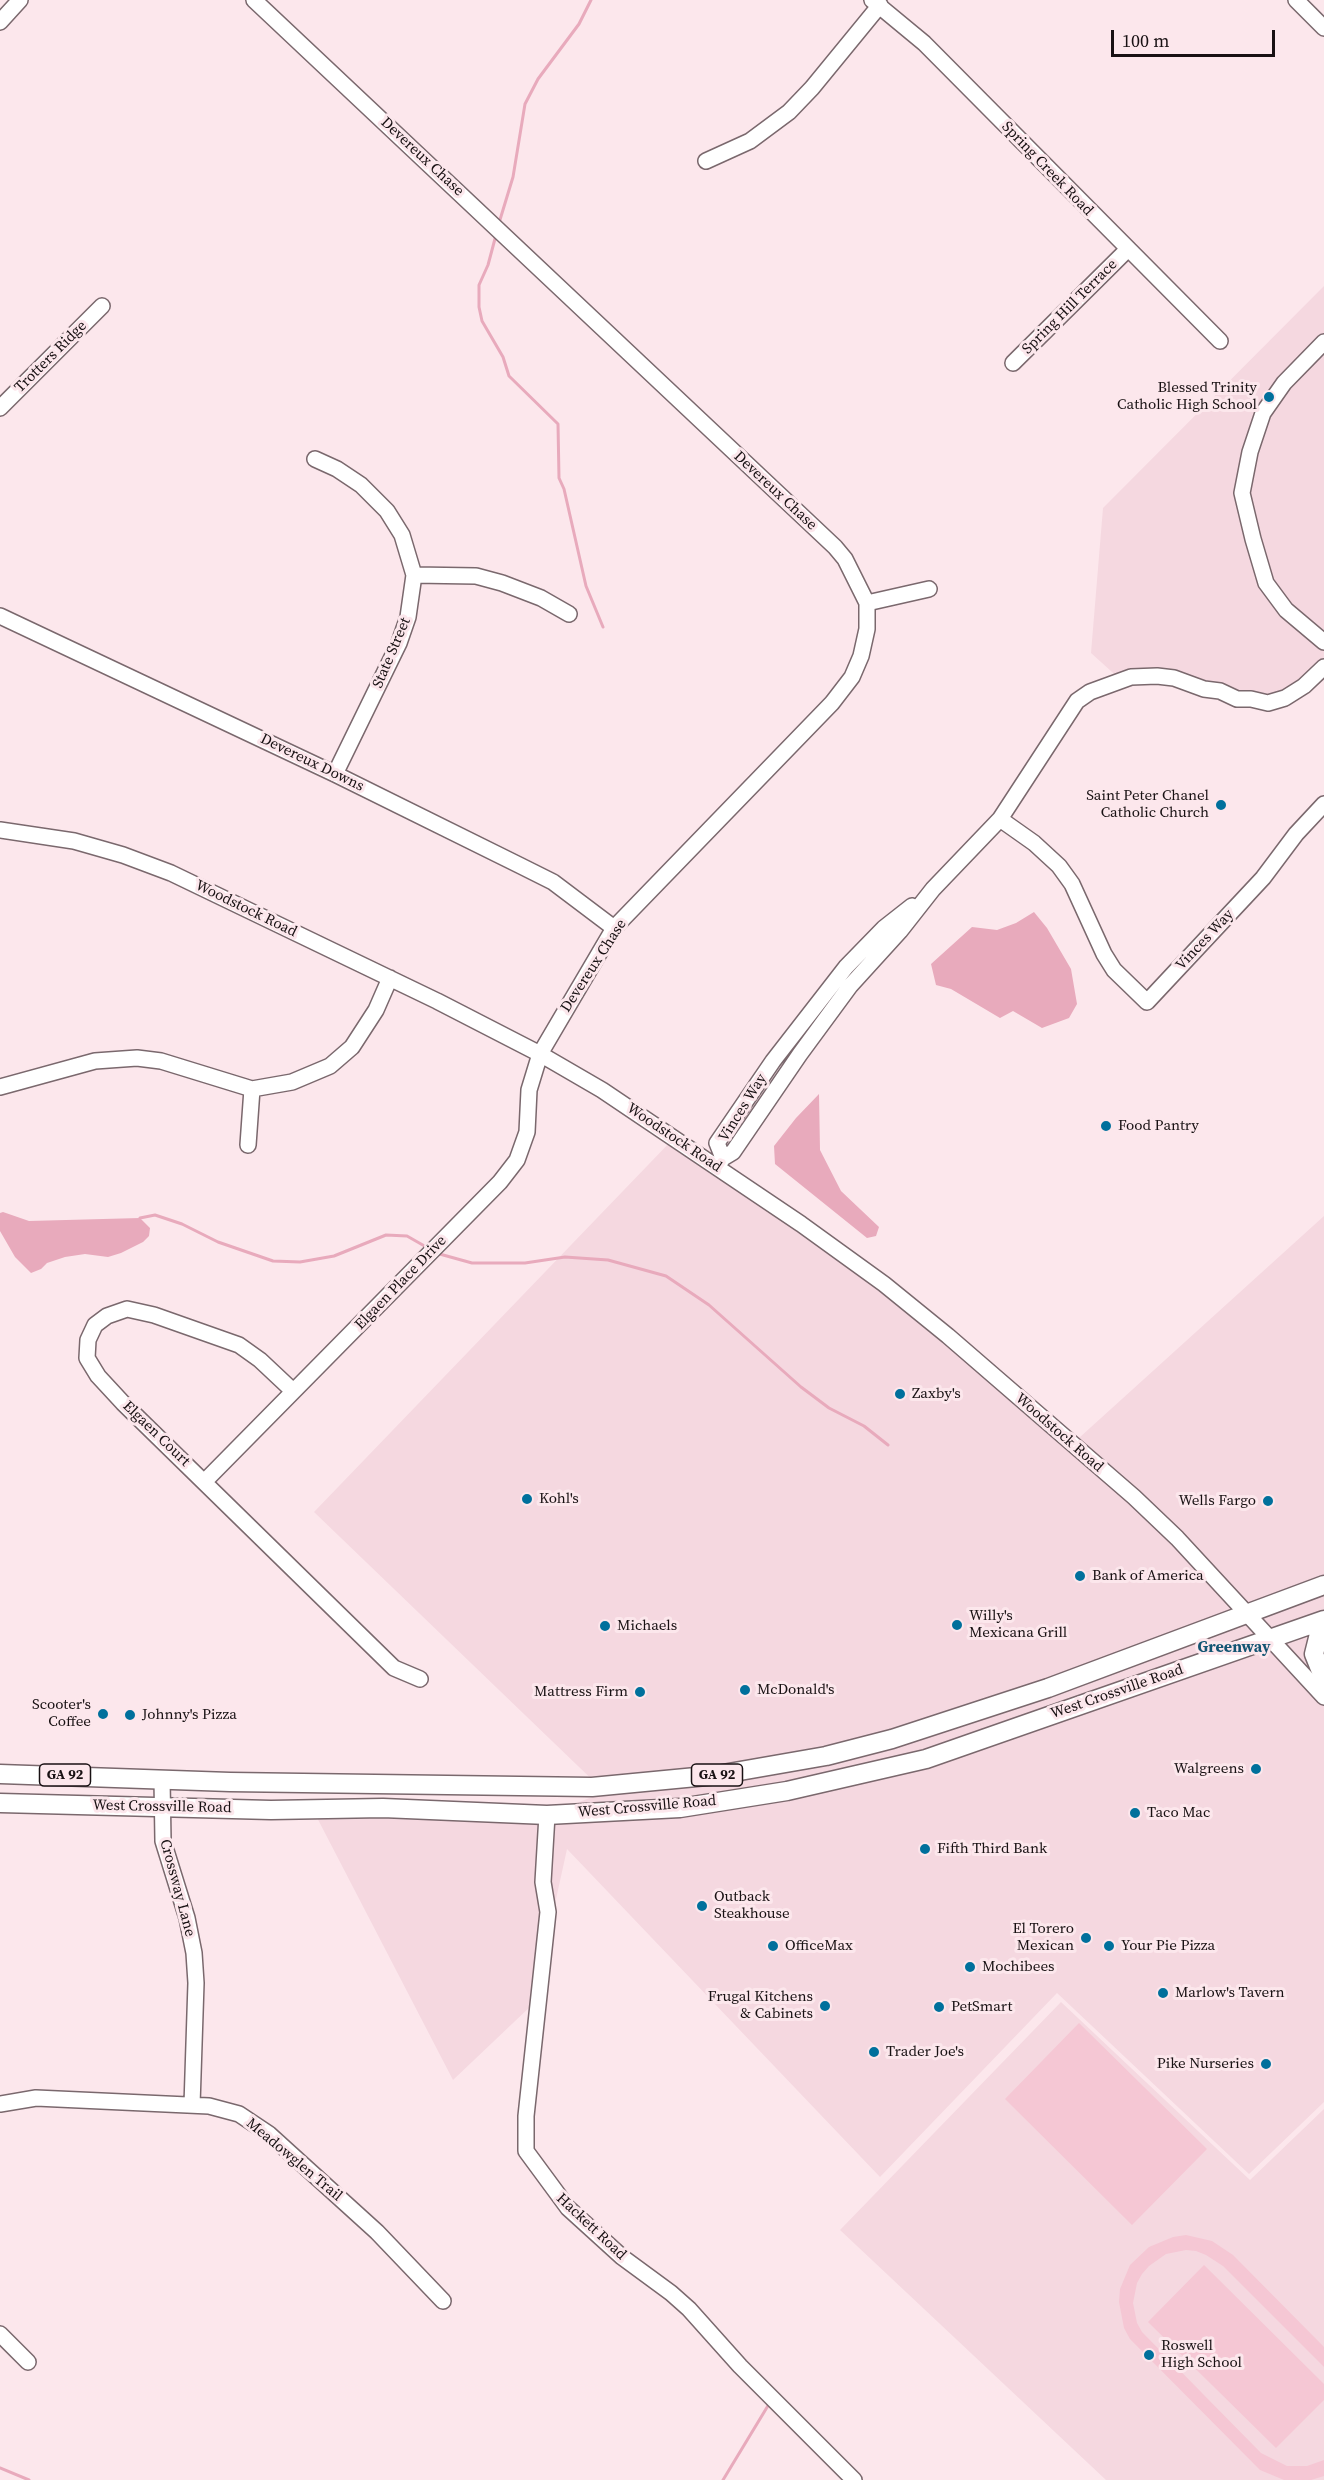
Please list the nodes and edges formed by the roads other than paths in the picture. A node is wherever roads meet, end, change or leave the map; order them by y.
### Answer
1 (20, 0) edge
2 (254, 0) edge
3 (1296, 0) edge
4 (876, 3) edge
5 (0, 22) edge
6 (1324, 28) edge
7 (706, 161) dead end
8 (1127, 250) junction
9 (102, 306) dead end
10 (1220, 341) dead end
11 (1324, 342) edge
12 (1013, 363) dead end
13 (0, 408) edge
14 (315, 459) dead end
15 (414, 575) junction
16 (929, 589) dead end
17 (867, 603) junction
18 (569, 614) dead end
19 (0, 616) edge
20 (1324, 642) edge
21 (1324, 667) edge
22 (335, 774) junction
23 (1324, 804) edge
24 (1000, 819) junction
25 (0, 830) edge
26 (614, 928) junction
27 (390, 978) junction
28 (540, 1054) junction
29 (0, 1087) edge
30 (252, 1089) junction
31 (248, 1145) dead end
32 (720, 1162) junction
33 (293, 1391) junction
34 (205, 1481) junction
35 (1324, 1585) edge
36 (1246, 1614) junction
37 (1324, 1620) edge
38 (1324, 1630) edge
39 (1270, 1638) junction
40 (420, 1679) dead end
41 (1324, 1679) edge
42 (1324, 1697) edge
43 (0, 1774) edge
44 (162, 1779) junction
45 (0, 1803) edge
46 (162, 1807) junction
47 (548, 1815) junction
48 (0, 2104) edge
49 (192, 2105) junction
50 (443, 2301) dead end
51 (0, 2334) edge
52 (28, 2362) dead end
53 (854, 2480) edge

1 - 5 street
2 - 17 street, Devereux Chase
3 - 6 street
4 - 7 street
4 - 8 street, Spring Creek Road
8 - 10 street, Spring Creek Road
8 - 12 street, Spring Hill Terrace
9 - 13 street, Trotters Ridge
11 - 20 street
14 - 15 street, State Street
15 - 18 street
15 - 22 street, State Street
16 - 17 street
17 - 26 street, Devereux Chase
19 - 22 street, Devereux Downs
21 - 24 street, Vinces Way
22 - 26 street, Devereux Downs
23 - 24 street, Vinces Way
24 - 32 street, Vinces Way
25 - 27 street, Woodstock Road
26 - 28 street, Devereux Chase
27 - 28 street, Woodstock Road
27 - 30 street
28 - 32 street, Woodstock Road
28 - 33 street, Elgaen Place Drive
29 - 30 street
30 - 31 street
32 - 36 street, Woodstock Road
33 - 34 street, Elgaen Place Drive
33 - 34 street, Elgaen Court
34 - 40 street, Elgaen Court
35 - 36 main road, GA 92
36 - 39 street, Woodstock Road
36 - 44 main road, West Crossville Road / GA 92
37 - 39 main road, GA 92
38 - 41 main road
39 - 42 street, Woodstock Road
39 - 47 main road, West Crossville Road / GA 92
43 - 44 main road, West Crossville Road / GA 92
44 - 46 street, Crossway Lane
45 - 46 main road, West Crossville Road / GA 92
46 - 47 main road, West Crossville Road / GA 92
46 - 49 street, Crossway Lane
47 - 53 street, Hackett Road
48 - 49 street, Meadowglen Trail
49 - 50 street, Meadowglen Trail
51 - 52 street

